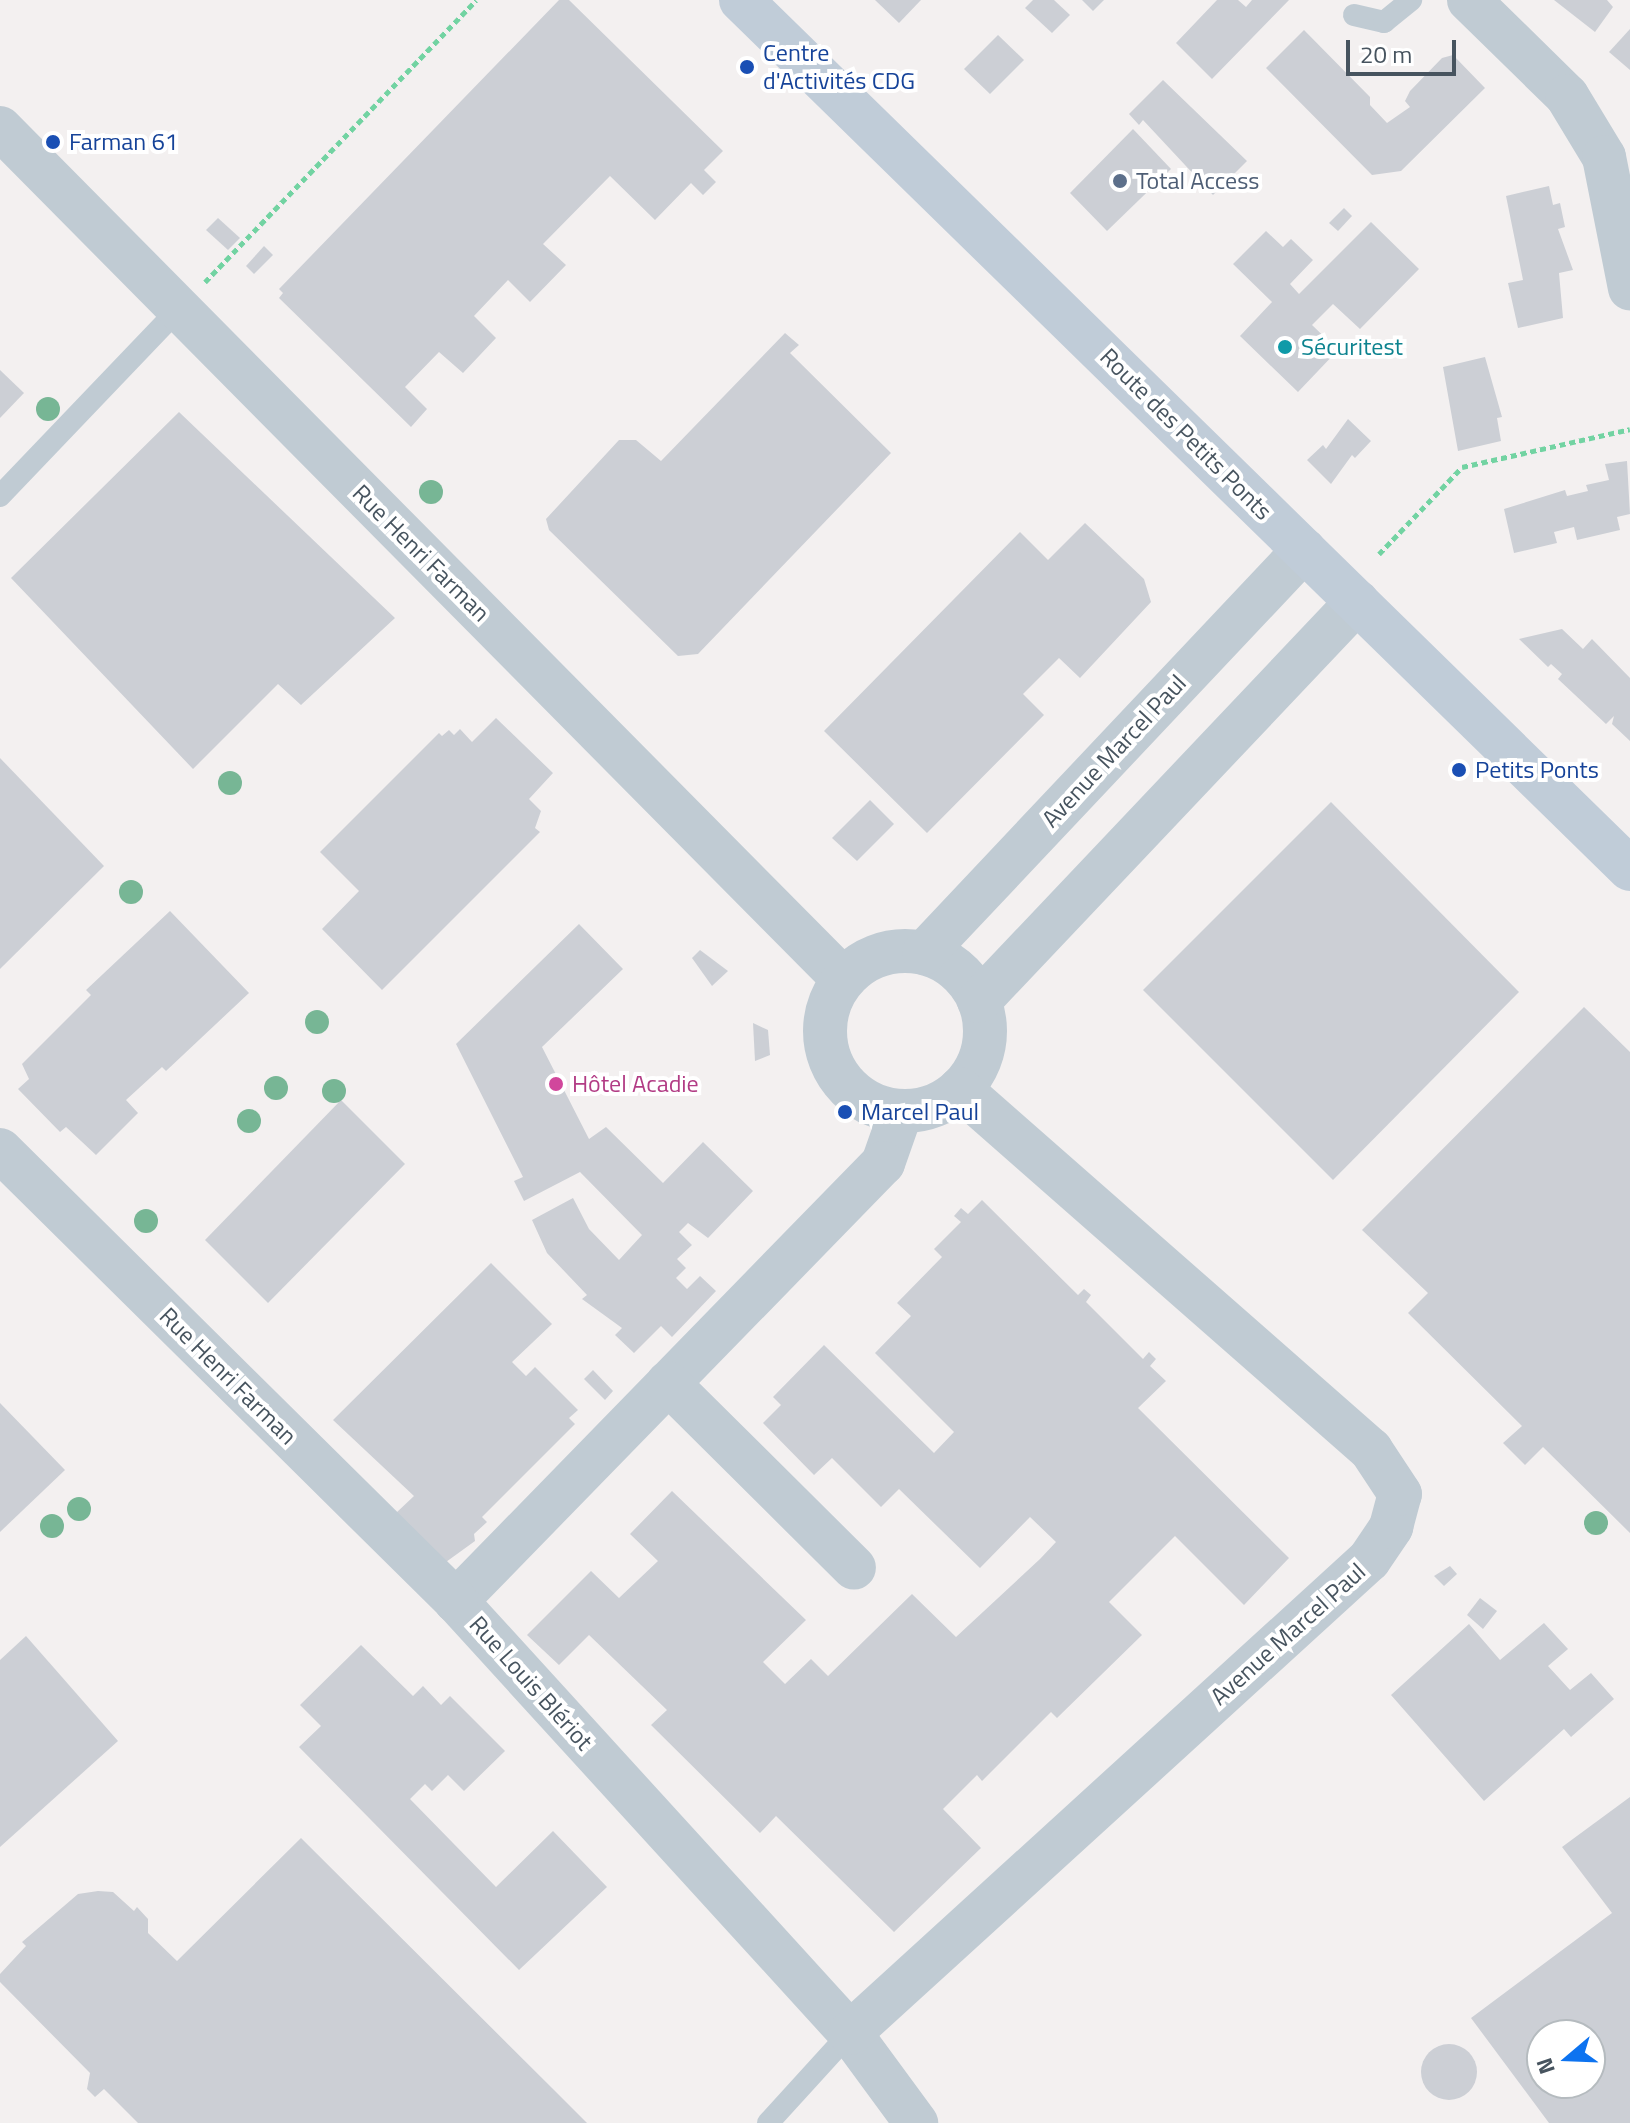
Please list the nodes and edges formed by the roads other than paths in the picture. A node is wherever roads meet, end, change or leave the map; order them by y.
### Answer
1 (741, 0) edge
2 (1411, 0) edge
3 (1469, 0) edge
4 (1354, 15) dead end
5 (0, 128) edge
6 (1630, 288) edge
7 (179, 309) junction
8 (0, 496) edge
9 (1304, 550) junction
10 (1357, 602) junction
11 (1630, 869) edge
12 (924, 953) junction
13 (843, 979) junction
14 (979, 1001) junction
15 (960, 1089) junction
16 (901, 1112) junction
17 (0, 1150) edge
18 (668, 1383) junction
19 (854, 1568) dead end
20 (456, 1601) junction
21 (850, 2033) junction
22 (768, 2123) edge
23 (916, 2123) edge

1 - 9 main road, Route des Petits Ponts
2 - 4 lane
3 - 6 street
5 - 7 street, Rue Henri Farman
7 - 8 lane
7 - 13 street, Rue Henri Farman
9 - 10 main road, Route des Petits Ponts
9 - 12 street, Avenue Marcel Paul
10 - 11 main road, Route des Petits Ponts
10 - 14 street
12 - 13 street
12 - 14 street
13 - 16 street
14 - 15 street
15 - 16 street
15 - 21 street, Avenue Marcel Paul
16 - 18 street, Rue Louis Blériot
17 - 20 street, Rue Henri Farman
18 - 19 street
18 - 20 street, Rue Louis Blériot
20 - 21 street, Rue Louis Blériot
21 - 22 lane
21 - 23 street, Rue Louis Blériot

